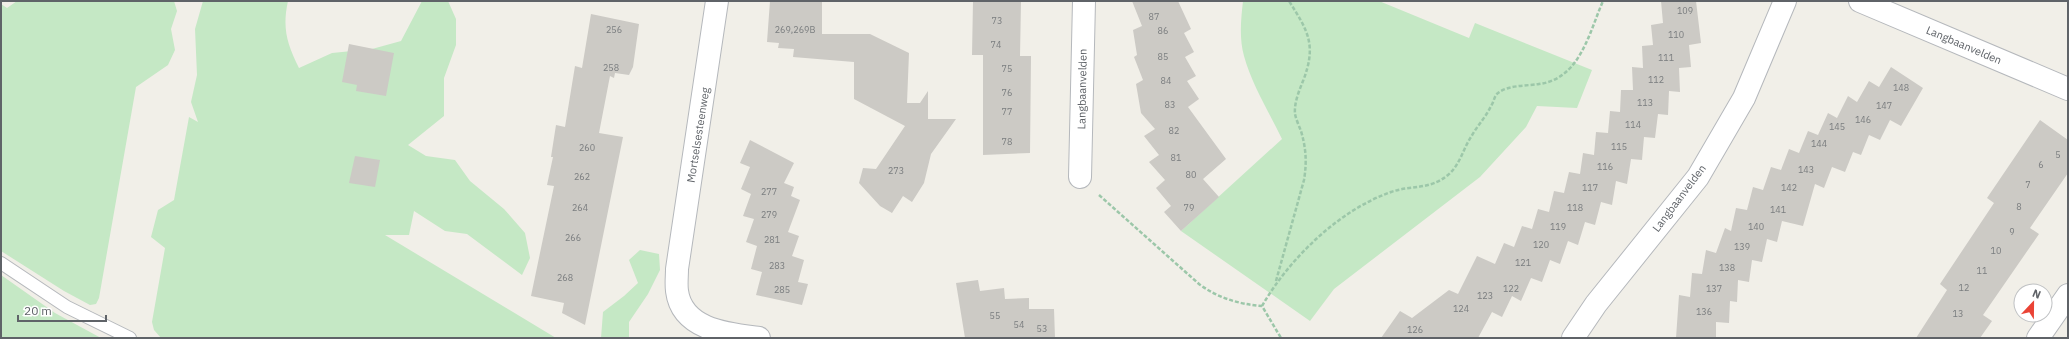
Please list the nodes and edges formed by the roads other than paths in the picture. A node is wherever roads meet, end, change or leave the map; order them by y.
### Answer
1 (717, 1) edge
2 (1084, 1) edge
3 (1785, 1) edge
4 (1860, 1) edge
5 (2068, 89) edge
6 (1080, 177) road end
7 (1, 263) edge
8 (2068, 295) edge
9 (130, 338) edge
10 (759, 338) edge
11 (1573, 338) edge
12 (2038, 338) edge

1 - 10 street, Mortselsesteenweg
2 - 6 street, Langbaanvelden
3 - 11 street, Langbaanvelden
4 - 5 street, Langbaanvelden
7 - 9 lane
8 - 12 street

